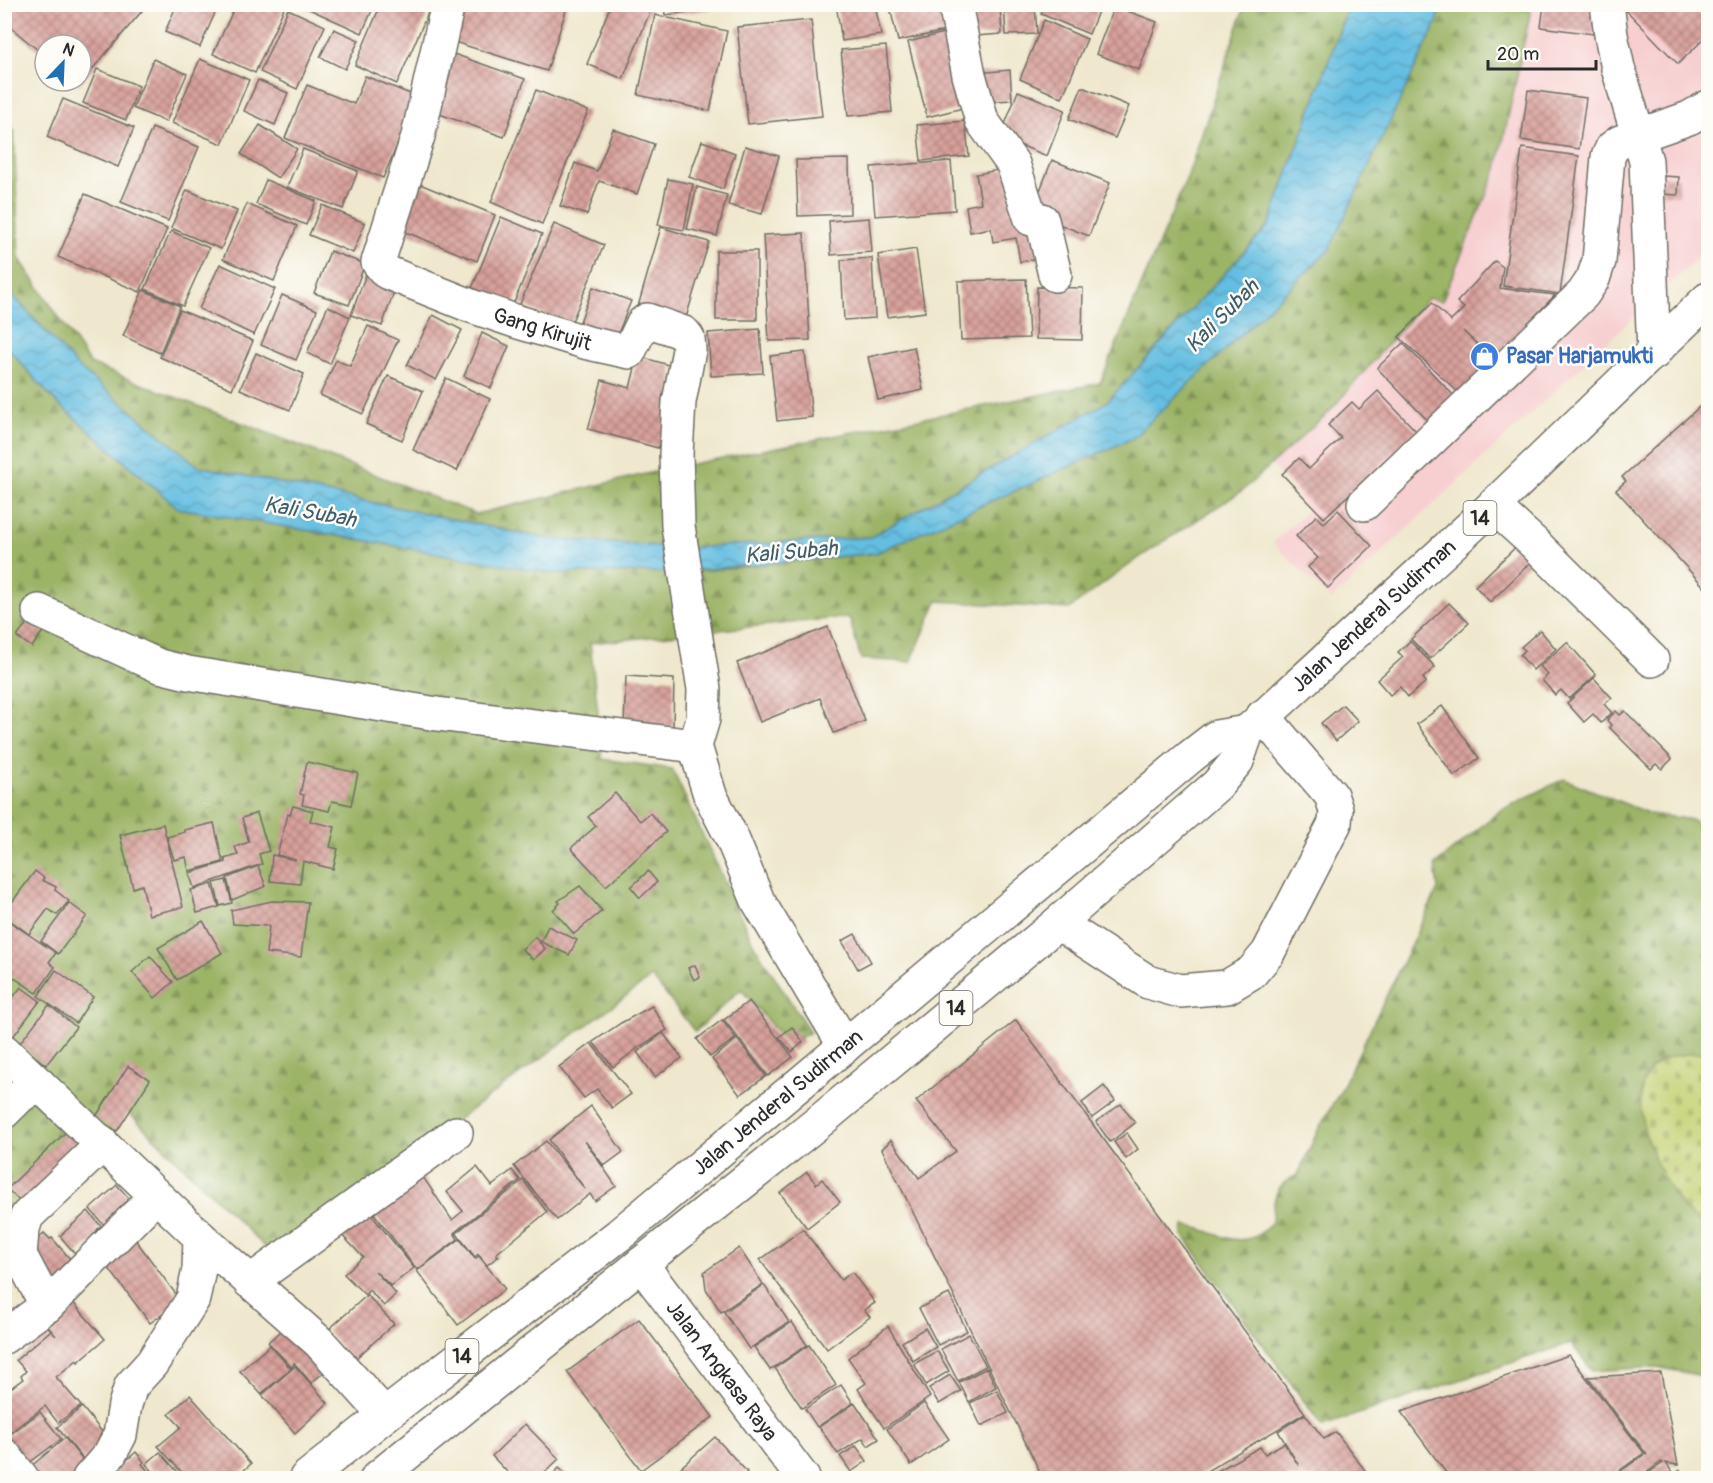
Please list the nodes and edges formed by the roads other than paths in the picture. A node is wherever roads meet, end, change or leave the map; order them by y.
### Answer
1 (448, 4) edge
2 (955, 4) edge
3 (1607, 4) edge
4 (1708, 107) edge
5 (1639, 136) junction
6 (1055, 275) dead end
7 (1708, 299) edge
8 (1654, 352) junction
9 (1364, 504) dead end
10 (1493, 506) junction
11 (39, 611) dead end
12 (1652, 660) dead end
13 (1255, 724) junction
14 (695, 746) junction
15 (1058, 924) junction
16 (845, 1046) junction
17 (4, 1051) edge
18 (39, 1084) junction
19 (4, 1112) edge
20 (456, 1133) dead end
21 (103, 1144) junction
22 (156, 1196) junction
23 (619, 1235) junction
24 (200, 1237) junction
25 (641, 1264) junction
26 (250, 1282) junction
27 (47, 1306) junction
28 (4, 1337) edge
29 (385, 1415) junction
30 (4, 1455) edge
31 (22, 1479) edge
32 (89, 1479) edge
33 (306, 1479) edge
34 (377, 1479) edge
35 (803, 1479) edge

1 - 14 main road, Gang Kirujit
2 - 6 main road
3 - 5 main road
4 - 5 main road
5 - 8 main road
5 - 9 main road
7 - 8 main road, Jalan Jenderal Sudirman / 14
8 - 10 main road, Jalan Jenderal Sudirman / 14
10 - 12 main road
10 - 13 main road, Jalan Jenderal Sudirman / 14
11 - 14 main road
13 - 15 main road, Jalan Jenderal Sudirman / 14
13 - 15 main road
13 - 16 main road, Jalan Jenderal Sudirman / 14
14 - 16 main road
15 - 25 main road, Jalan Jenderal Sudirman / 14
16 - 23 main road, Jalan Jenderal Sudirman / 14
17 - 18 main road
18 - 19 main road
18 - 21 main road
20 - 26 main road
21 - 22 main road
21 - 27 main road
22 - 24 main road
22 - 27 main road
23 - 25 main road, Jalan Angkasa Raya
23 - 29 main road, Jalan Jenderal Sudirman / 14
24 - 26 main road
24 - 32 main road
25 - 34 main road, Jalan Jenderal Sudirman / 14
25 - 35 main road, Jalan Angkasa Raya
26 - 29 main road
27 - 28 main road
29 - 33 main road, Jalan Jenderal Sudirman / 14
30 - 31 main road

